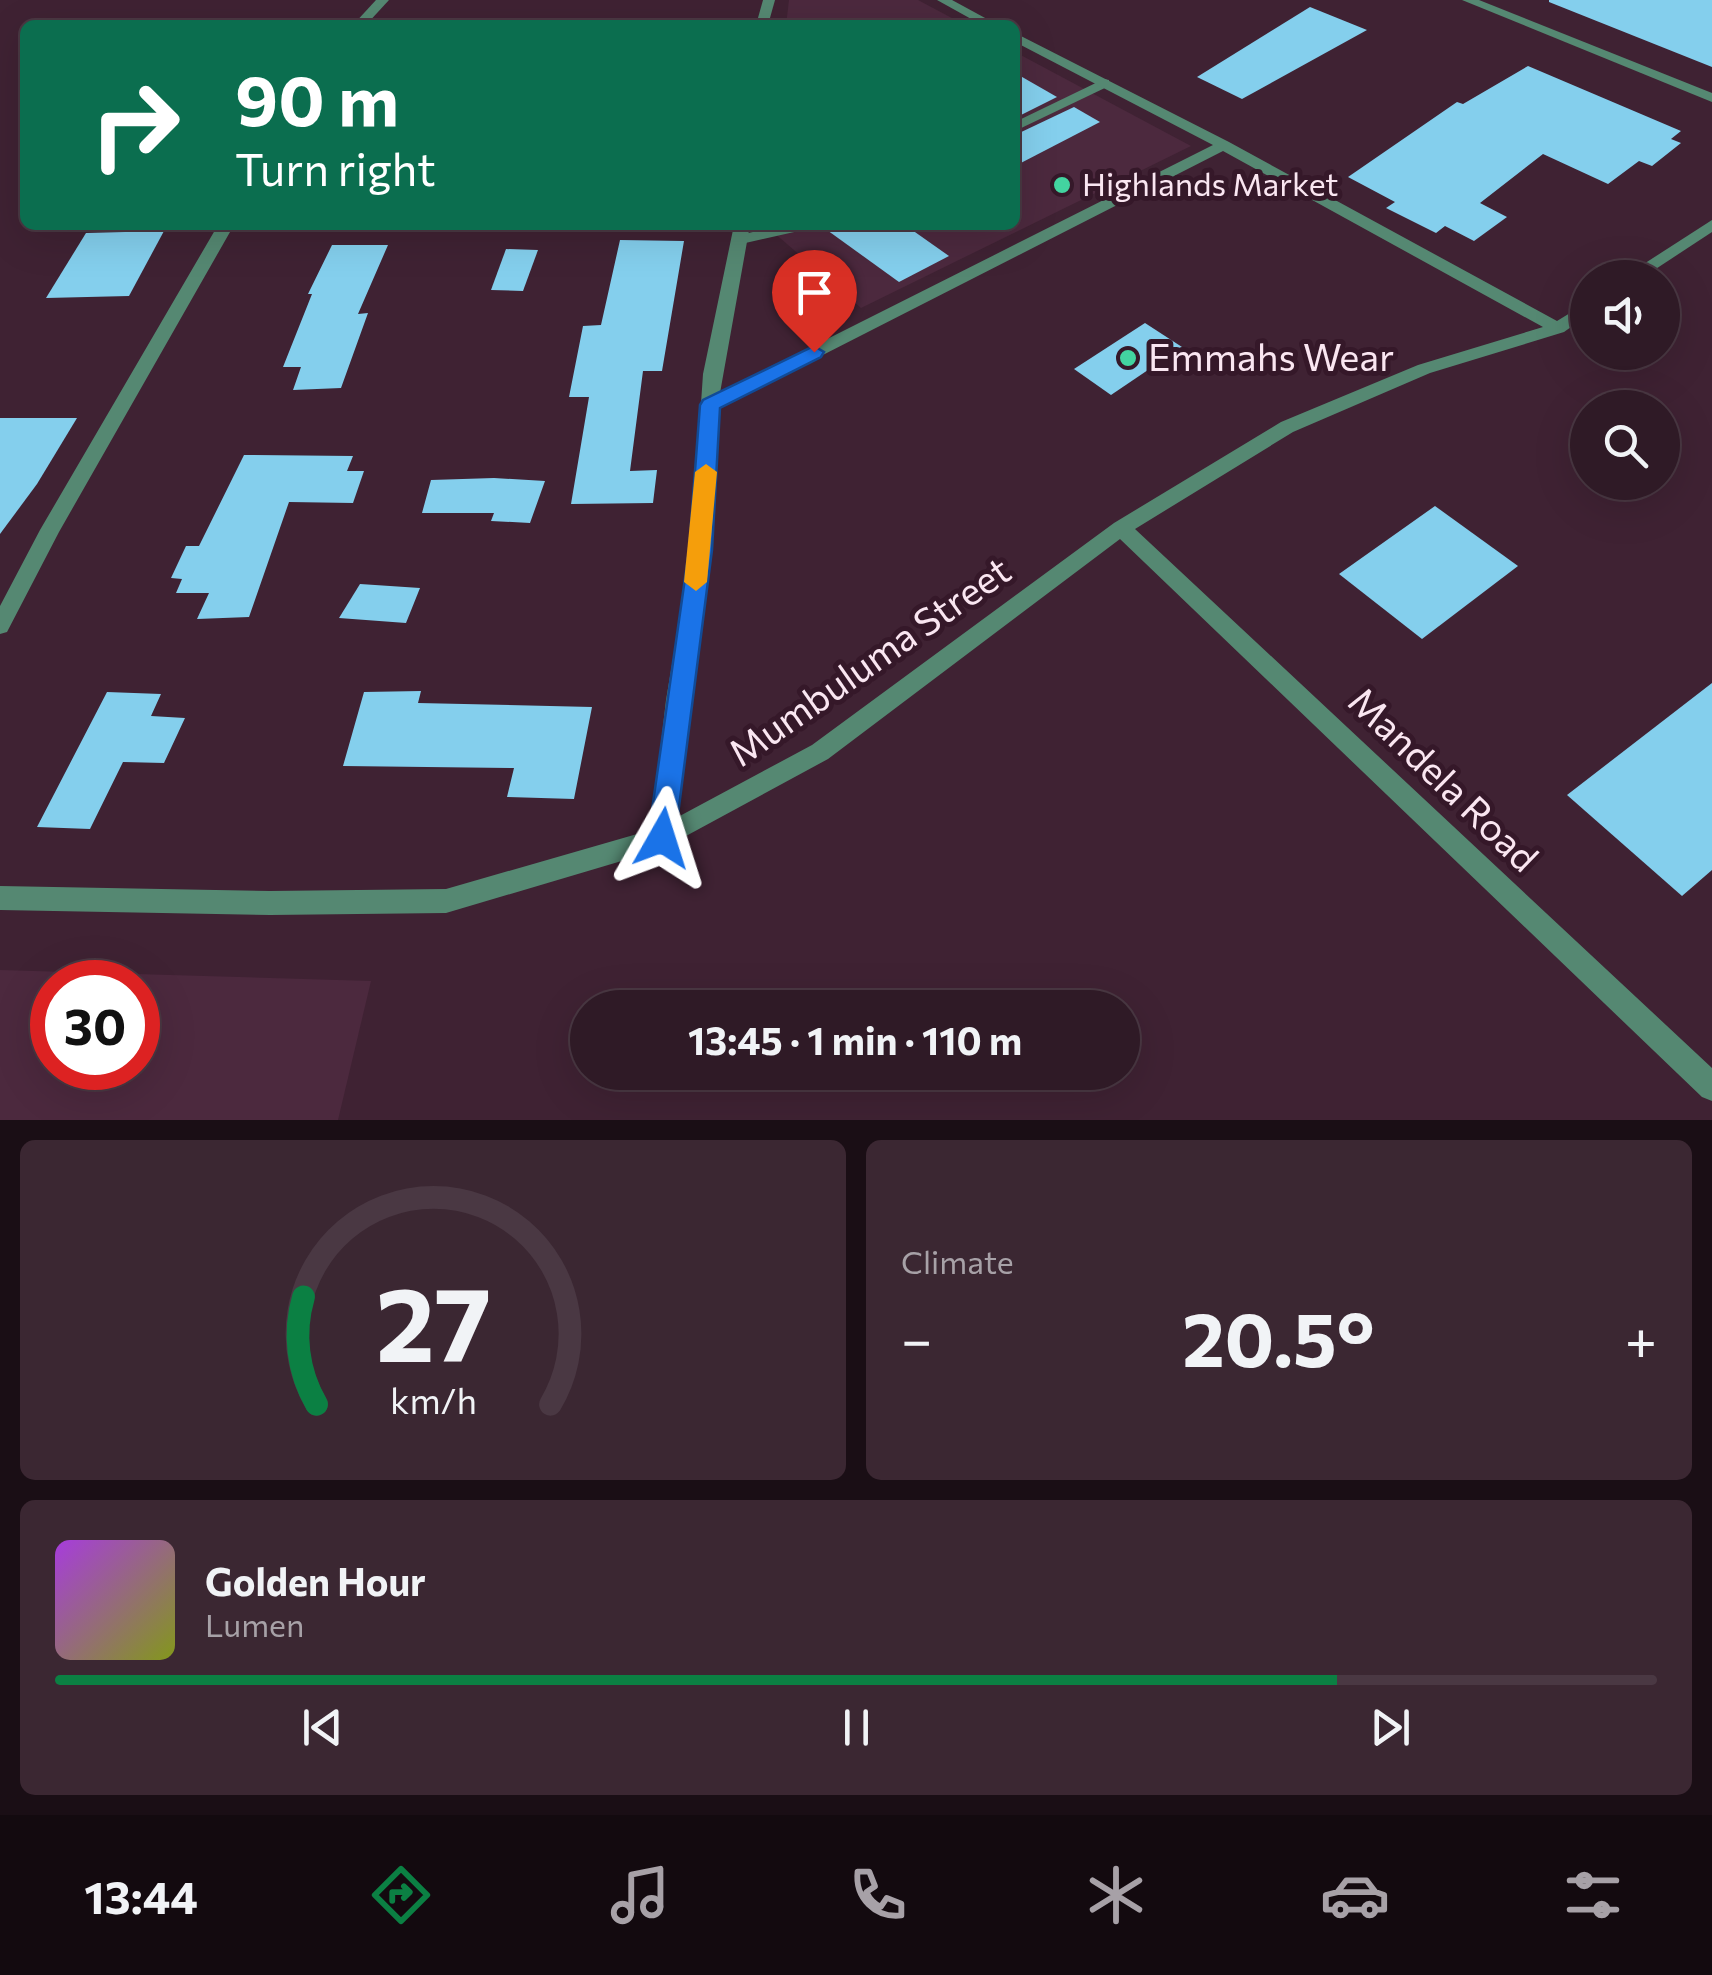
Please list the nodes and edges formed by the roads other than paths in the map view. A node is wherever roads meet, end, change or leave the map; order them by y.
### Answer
1 (383, 0) edge
2 (943, 0) edge
3 (1468, 0) edge
4 (364, 20) edge
5 (982, 20) edge
6 (1020, 40) edge
7 (1104, 83) junction
8 (1712, 98) edge
9 (1020, 125) edge
10 (1224, 145) junction
11 (1712, 225) edge
12 (223, 230) edge
13 (742, 232) edge
14 (1658, 260) edge
15 (1570, 320) edge
16 (1558, 328) junction
17 (710, 405) junction
18 (1121, 528) junction
19 (0, 626) edge
20 (662, 838) junction
21 (0, 898) edge
22 (1711, 1085) edge

1 - 4 street
2 - 5 street
3 - 8 street
6 - 7 street
7 - 9 street
7 - 10 street
10 - 16 street
10 - 17 street
11 - 14 street
12 - 19 street
13 - 17 street
15 - 16 street, Mumbuluma Street
16 - 18 street, Mumbuluma Street
17 - 20 street
18 - 20 street, Mumbuluma Street
18 - 22 street, Mandela Road
20 - 21 street, Mumbuluma Street

